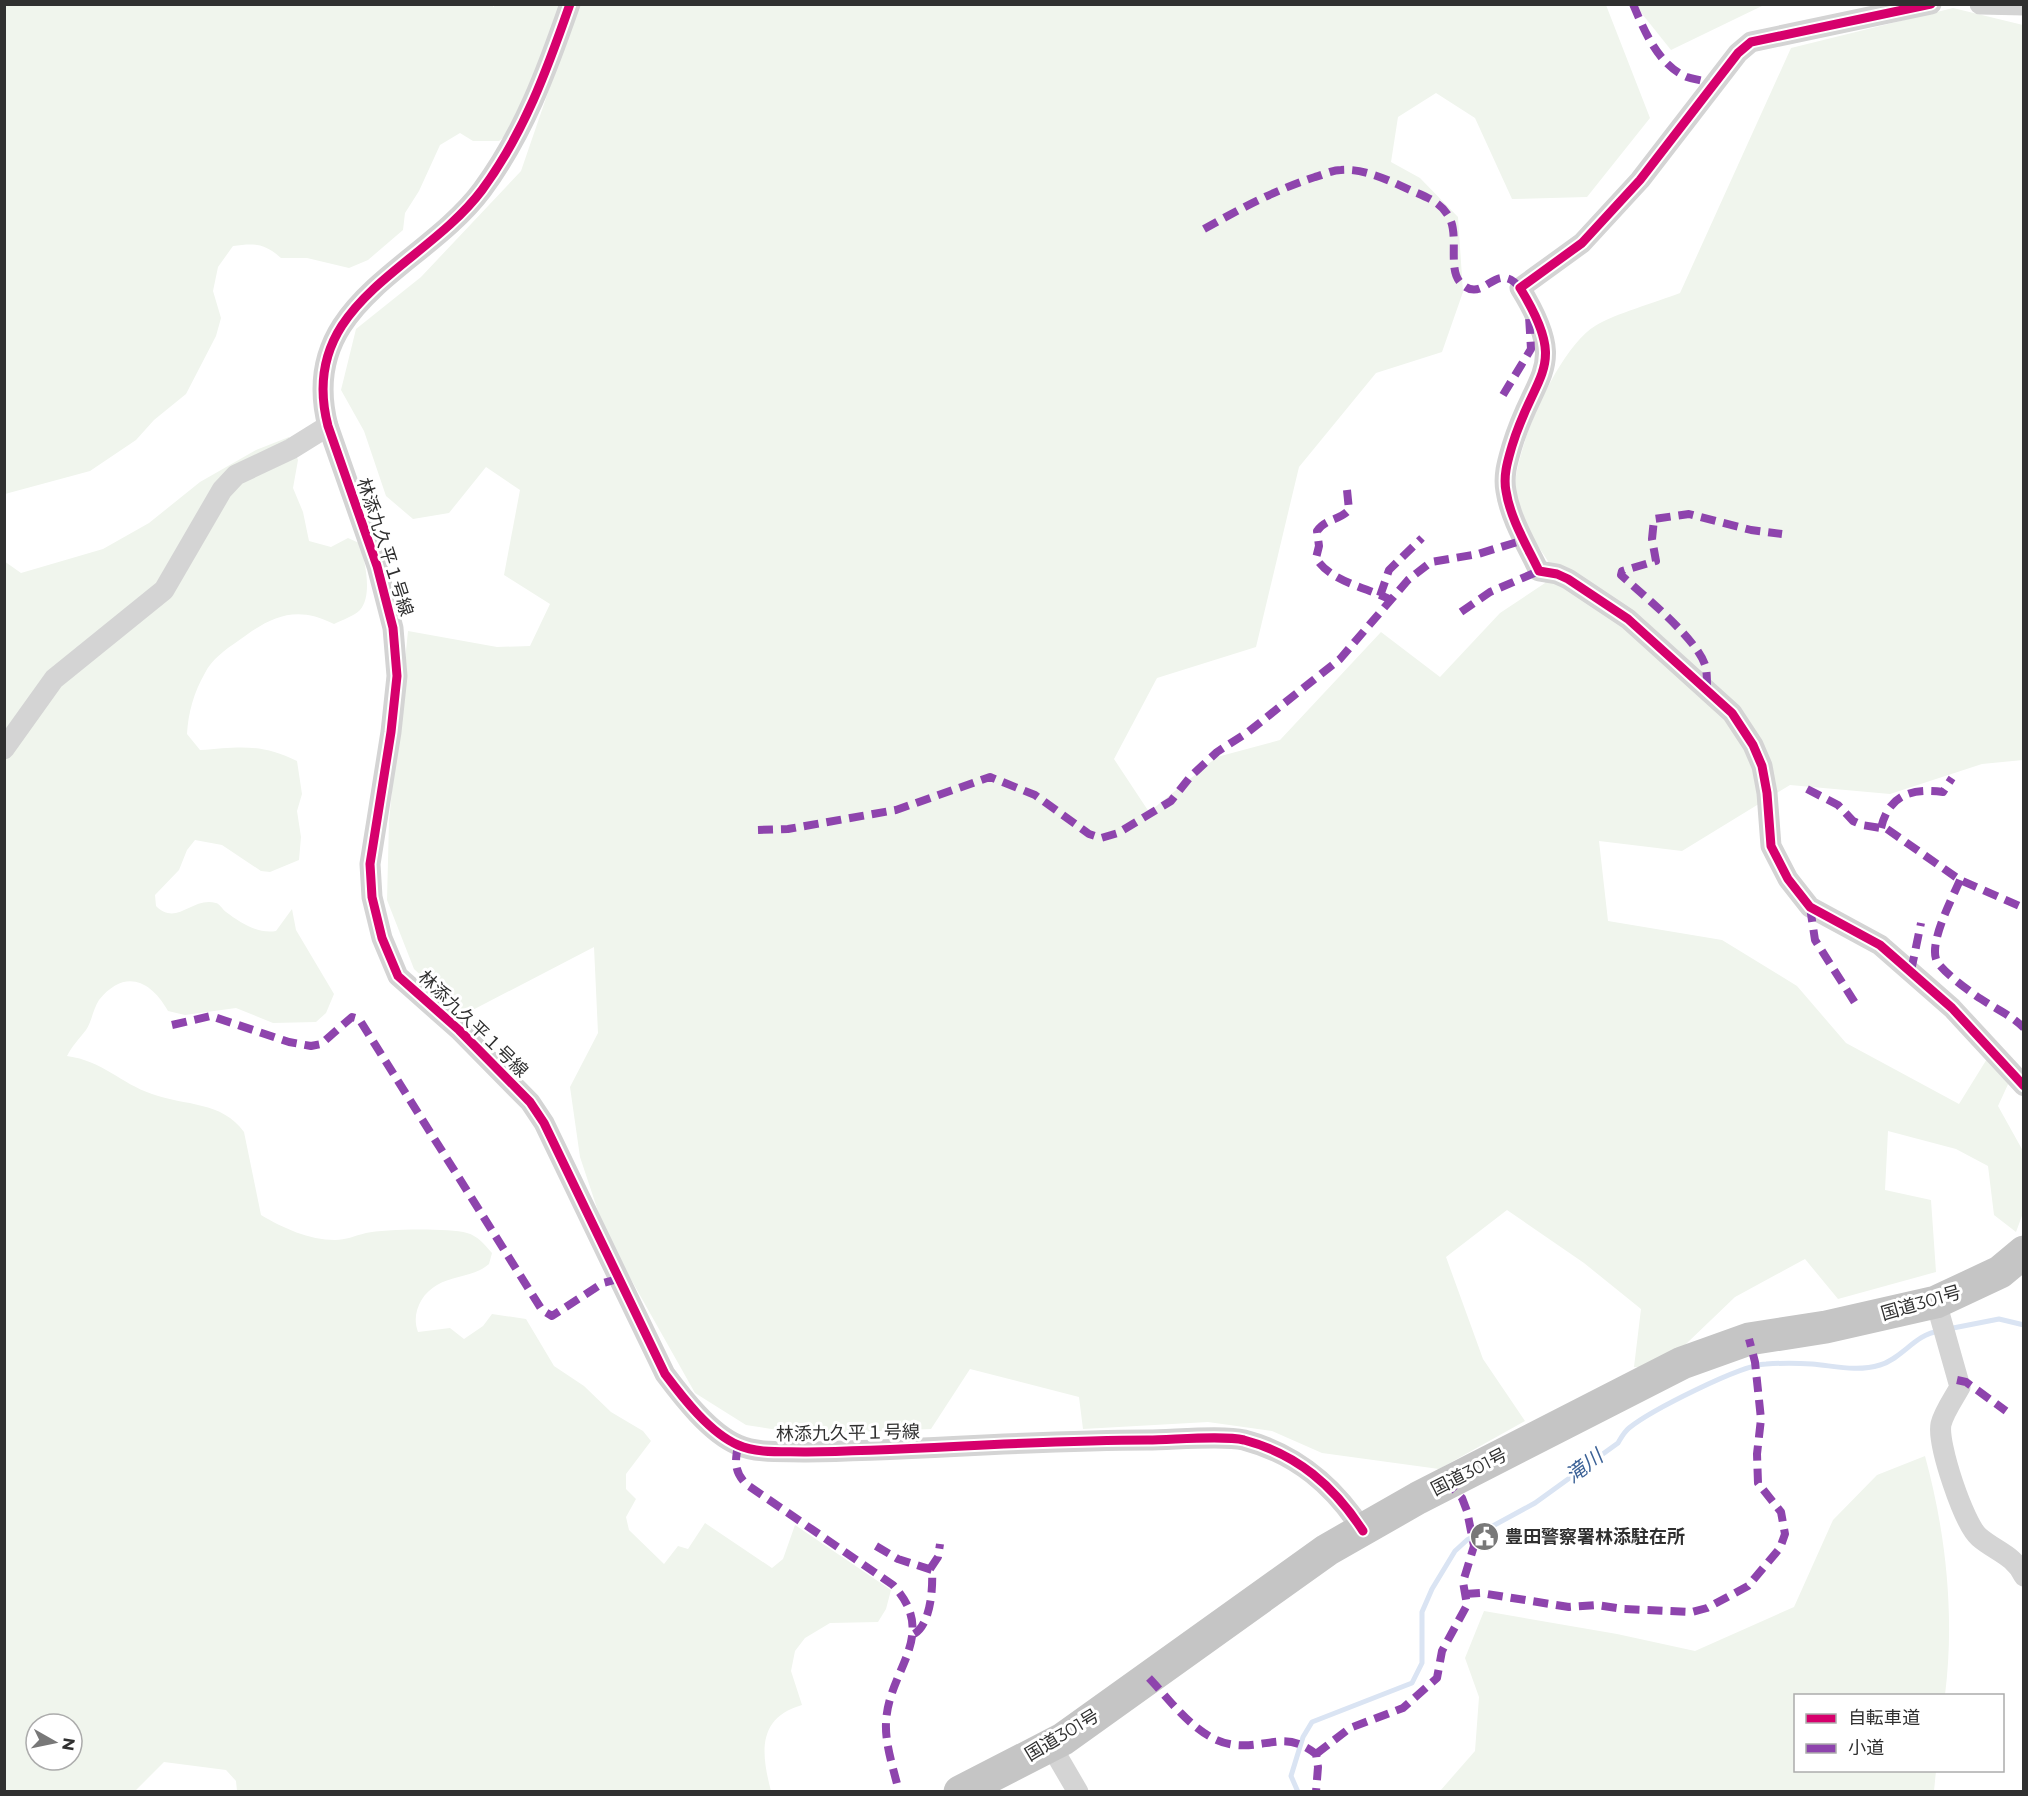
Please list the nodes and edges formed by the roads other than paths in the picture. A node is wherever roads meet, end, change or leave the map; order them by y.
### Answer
1 (570, 4) edge
2 (1931, 4) edge
3 (1980, 4) edge
4 (2024, 5) edge
5 (328, 426) junction
6 (4, 749) edge
7 (2024, 1086) edge
8 (2024, 1252) edge
9 (1936, 1302) junction
10 (1364, 1531) junction
11 (2024, 1576) edge
12 (1050, 1744) junction
13 (960, 1791) edge
14 (1078, 1791) edge

1 - 5 street, 林添九久平１号線
2 - 7 street
3 - 4 street
5 - 6 street
5 - 10 street, 林添九久平１号線
8 - 9 highway, 国道301号
9 - 10 highway, 国道301号
9 - 11 street
10 - 12 highway, 国道301号
12 - 13 highway, 国道301号
12 - 14 street

